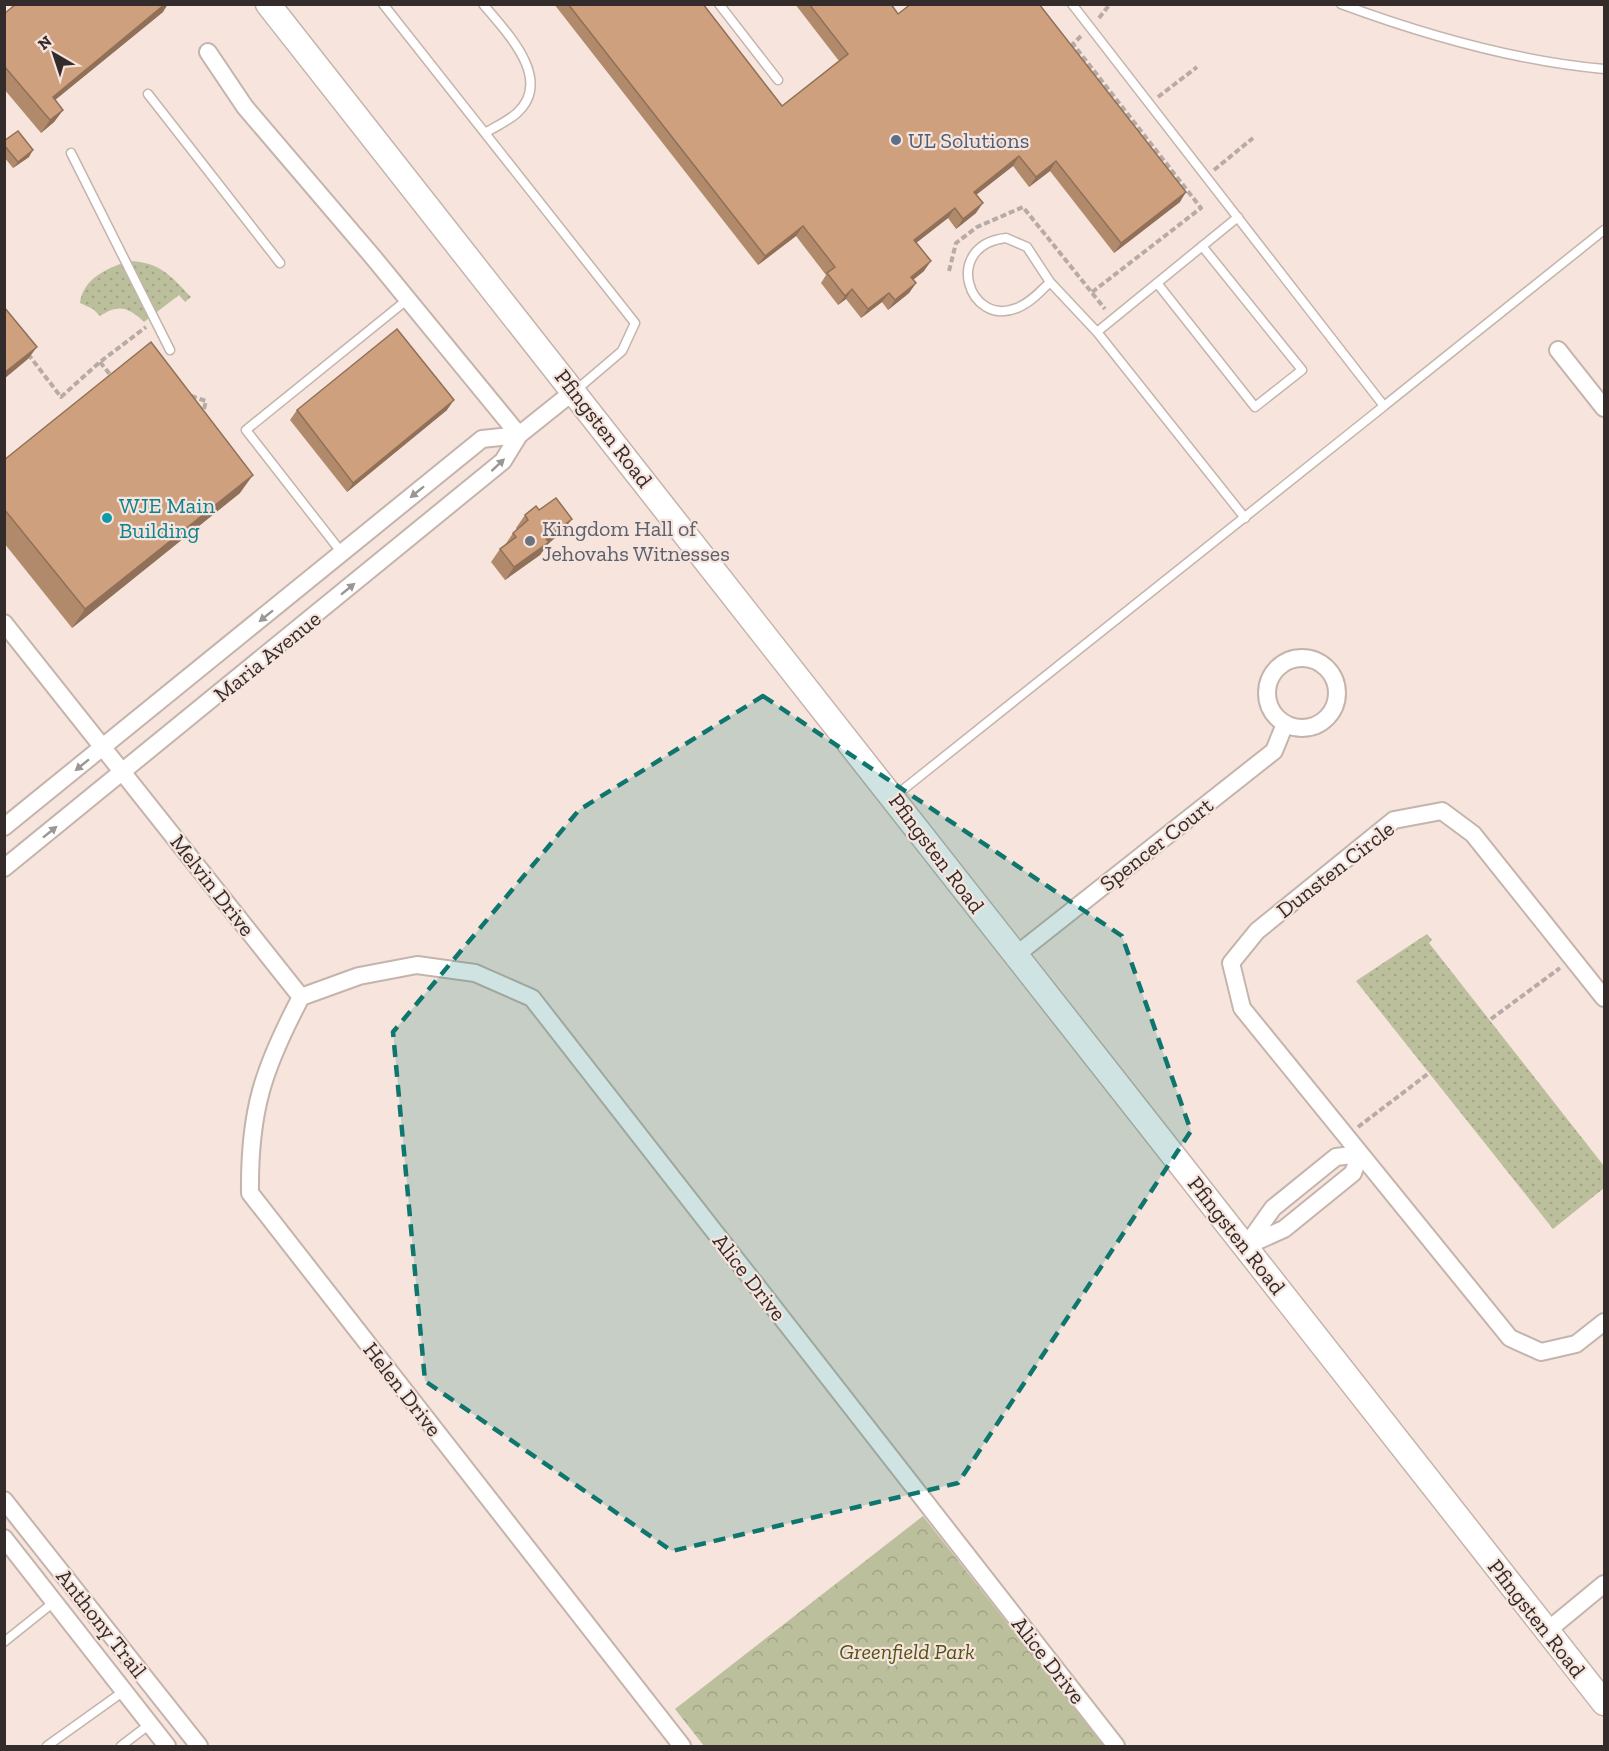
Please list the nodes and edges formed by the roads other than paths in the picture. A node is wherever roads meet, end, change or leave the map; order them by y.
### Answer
1 (268, 4) edge
2 (383, 4) edge
3 (483, 4) edge
4 (719, 4) edge
5 (1072, 4) edge
6 (1341, 4) edge
7 (208, 52) dead end
8 (1605, 69) edge
9 (778, 80) dead end
10 (148, 94) dead end
11 (485, 134) junction
12 (70, 153) dead end
13 (1238, 217) junction
14 (1605, 230) edge
15 (1202, 246) junction
16 (280, 263) dead end
17 (1050, 282) junction
18 (1157, 283) junction
19 (408, 299) junction
20 (1097, 332) junction
21 (170, 350) dead end
22 (1558, 350) dead end
23 (574, 391) junction
24 (1384, 406) junction
25 (1605, 408) edge
26 (519, 435) junction
27 (1245, 518) junction
28 (342, 554) junction
29 (4, 623) edge
30 (1285, 724) junction
31 (105, 747) junction
32 (124, 773) junction
33 (895, 796) junction
34 (4, 827) edge
35 (4, 868) edge
36 (1016, 955) junction
37 (301, 998) junction
38 (1605, 998) edge
39 (1360, 1154) junction
40 (1246, 1246) junction
41 (1605, 1322) edge
42 (4, 1500) edge
43 (4, 1538) edge
44 (1605, 1584) edge
45 (54, 1602) junction
46 (1547, 1630) junction
47 (4, 1642) edge
48 (123, 1691) junction
49 (1605, 1703) edge
50 (150, 1724) junction
51 (47, 1746) edge
52 (121, 1746) edge
53 (167, 1746) edge
54 (199, 1746) edge
55 (682, 1746) edge
56 (1116, 1746) edge

1 - 23 main road, Pfingsten Road
2 - 11 lane
3 - 11 lane
4 - 9 lane
5 - 13 lane
6 - 8 lane
7 - 19 street
10 - 16 lane
11 - 23 lane
12 - 21 lane
13 - 15 lane
13 - 24 lane
14 - 24 lane
15 - 18 lane
15 - 18 lane
17 - 17 lane
17 - 20 lane
18 - 20 lane
19 - 26 street
19 - 28 lane
20 - 27 lane
22 - 25 street
23 - 26 street, Maria Avenue
23 - 33 main road, Pfingsten Road
24 - 27 lane
26 -> 28 street, Maria Avenue
32 -> 26 street, Maria Avenue
27 - 33 lane
28 -> 31 street, Maria Avenue
29 - 31 street, Melvin Drive
30 - 30 street
30 - 36 street, Spencer Court
31 - 32 street, Melvin Drive
31 -> 34 street, Maria Avenue
35 -> 32 street, Maria Avenue
32 - 37 street, Melvin Drive
33 - 36 main road, Pfingsten Road
36 - 40 main road, Pfingsten Road
37 - 55 street, Helen Drive
37 - 56 street, Alice Drive
38 - 39 street, Dunsten Circle
39 - 40 street
39 - 40 street
39 - 41 street, Dunsten Circle
40 - 46 main road, Pfingsten Road
42 - 54 street, Anthony Trail
43 - 45 street, Anthony Trail
44 - 46 street
45 - 47 lane
45 - 48 street, Anthony Trail
46 - 49 main road, Pfingsten Road
48 - 50 street, Anthony Trail
48 - 51 lane
50 - 52 lane
50 - 53 street, Anthony Trail

